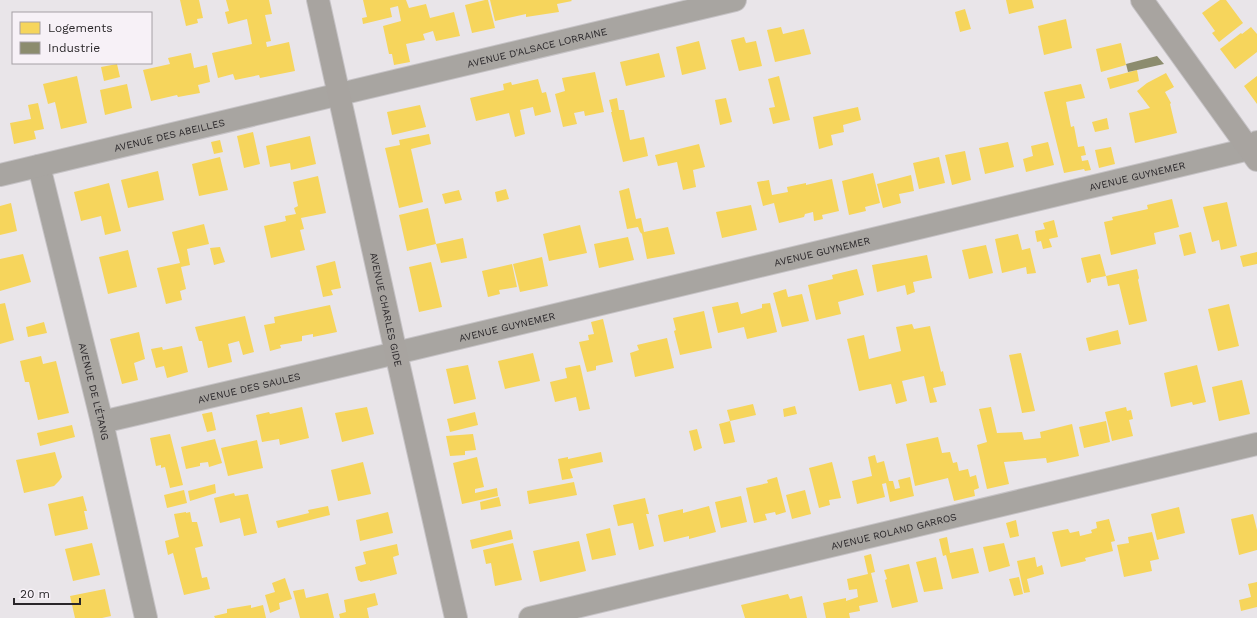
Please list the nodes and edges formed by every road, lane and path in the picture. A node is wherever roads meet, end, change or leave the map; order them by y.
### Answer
1 (318, 0) edge
2 (735, 0) edge
3 (1142, 0) edge
4 (338, 94) junction
5 (1254, 150) edge
6 (40, 166) junction
7 (0, 175) edge
8 (396, 353) junction
9 (102, 422) junction
10 (1257, 444) edge
11 (146, 618) edge
12 (456, 618) edge
13 (530, 618) edge

1 - 4 street, AVENUE CHARLES GIDE
2 - 4 street, AVENUE D'ALSACE LORRAINE
3 - 5 street
4 - 6 street, AVENUE DES ABEILLES
4 - 8 street, AVENUE CHARLES GIDE
5 - 8 street, AVENUE GUYNEMER
6 - 7 street, AVENUE DES ABEILLES
6 - 9 street, AVENUE DE L'ÉTANG
8 - 9 street, AVENUE DES SAULES
8 - 12 street, AVENUE CHARLES GIDE
9 - 11 street, AVENUE DE L'ÉTANG
10 - 13 street, AVENUE ROLAND GARROS

